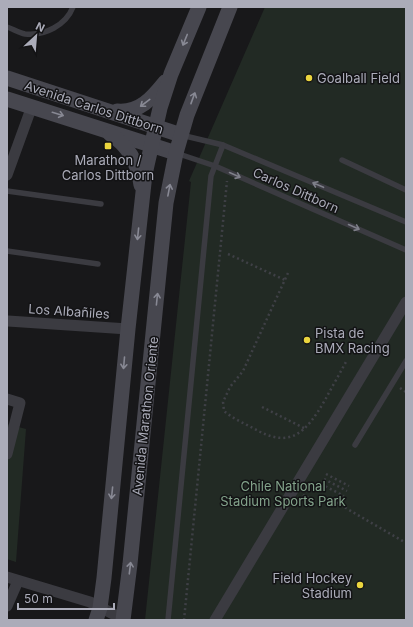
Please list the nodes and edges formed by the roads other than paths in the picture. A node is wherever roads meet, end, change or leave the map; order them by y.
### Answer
1 (73, 7) edge
2 (199, 7) edge
3 (230, 7) edge
4 (7, 27) edge
5 (171, 74) junction
6 (7, 78) edge
7 (7, 99) edge
8 (32, 106) junction
9 (108, 111) junction
10 (154, 126) junction
11 (101, 128) junction
12 (181, 135) junction
13 (150, 144) junction
14 (224, 145) junction
15 (176, 152) junction
16 (342, 160) dead end
17 (215, 166) junction
18 (7, 175) edge
19 (406, 190) edge
20 (7, 191) edge
21 (142, 195) junction
22 (100, 204) dead end
23 (406, 222) edge
24 (406, 250) edge
25 (7, 251) edge
26 (98, 264) dead end
27 (406, 302) edge
28 (8, 321) dead end
29 (128, 329) junction
30 (406, 361) edge
31 (7, 399) edge
32 (355, 445) dead end
33 (117, 448) junction
34 (141, 448) junction
35 (7, 454) edge
36 (12, 579) edge
37 (7, 606) edge
38 (98, 614) edge
39 (123, 620) edge
40 (168, 620) edge
41 (215, 620) edge

1 - 4 lane
2 -> 5 main road, Avenida Marathon Oriente
12 -> 3 main road, Avenida Marathon Oriente
5 -> 9 main road
5 - 10 main road, Avenida Marathon Oriente
6 - 9 main road, Avenida Carlos Dittborn
7 - 8 main road, Avenida Carlos Dittborn
8 -> 11 main road, Avenida Carlos Dittborn
8 - 18 street
9 - 10 main road, Avenida Carlos Dittborn
10 - 12 main road, Avenida Carlos Dittborn
10 - 13 main road, Avenida Marathon Oriente
11 - 13 main road, Avenida Carlos Dittborn
11 - 21 main road
12 - 14 lane, Carlos Dittborn
12 - 15 main road, Avenida Marathon Oriente
13 - 15 main road, Avenida Carlos Dittborn
13 - 21 main road, Avenida Marathon Oriente
14 - 17 lane
23 -> 14 lane, Carlos Dittborn
15 - 17 lane, Carlos Dittborn
34 -> 15 main road, Avenida Marathon Oriente
16 - 19 lane
17 -> 24 lane, Carlos Dittborn
17 - 40 lane
20 - 22 lane
21 -> 29 main road, Avenida Marathon Oriente
25 - 26 lane
27 - 41 street
28 - 29 street, Los Albañiles
29 -> 33 main road, Avenida Marathon Oriente
30 - 32 lane
31 - 35 street
33 - 34 main road
33 -> 38 main road, Avenida Marathon Oriente
39 -> 34 main road, Avenida Marathon Oriente
36 - 37 street
36 - 38 street
38 - 39 street

